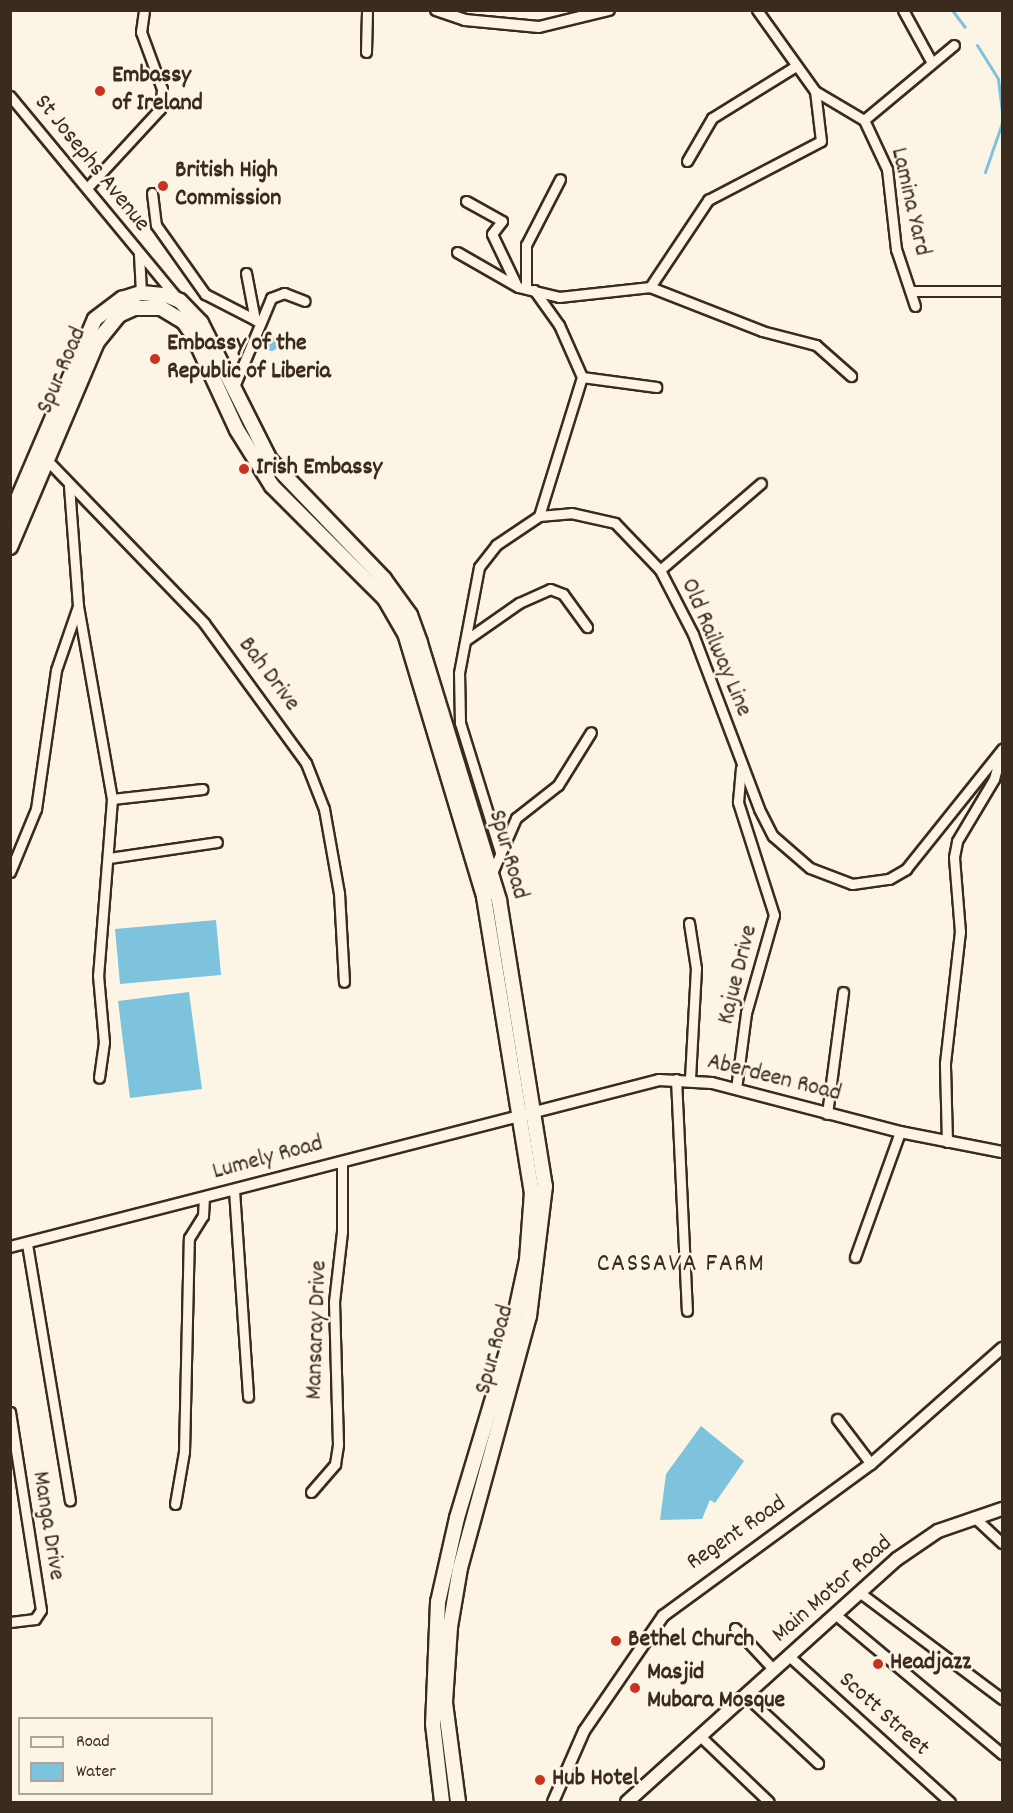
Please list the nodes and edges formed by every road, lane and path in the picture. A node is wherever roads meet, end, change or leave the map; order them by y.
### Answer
1 (144, 10) edge
2 (367, 10) edge
3 (436, 10) edge
4 (609, 10) edge
5 (757, 10) edge
6 (903, 10) edge
7 (954, 45) dead end
8 (366, 52) dead end
9 (932, 63) junction
10 (796, 66) junction
11 (815, 91) junction
12 (10, 96) edge
13 (864, 120) junction
14 (687, 161) dead end
15 (560, 179) dead end
16 (87, 188) junction
17 (152, 193) dead end
18 (466, 201) dead end
19 (457, 252) dead end
20 (139, 254) junction
21 (246, 273) dead end
22 (650, 286) junction
23 (526, 288) junction
24 (914, 291) junction
25 (1002, 291) edge
26 (141, 293) junction
27 (180, 301) junction
28 (305, 301) dead end
29 (915, 306) dead end
30 (255, 321) junction
31 (851, 376) dead end
32 (582, 377) junction
33 (656, 387) dead end
34 (233, 390) junction
35 (64, 408) junction
36 (45, 457) junction
37 (761, 483) dead end
38 (69, 486) junction
39 (539, 516) junction
40 (10, 517) edge
41 (10, 547) edge
42 (660, 570) junction
43 (379, 584) junction
44 (78, 606) junction
45 (587, 627) dead end
46 (466, 640) junction
47 (591, 732) dead end
48 (1002, 750) edge
49 (741, 768) junction
50 (202, 789) dead end
51 (111, 799) junction
52 (217, 842) dead end
53 (500, 852) junction
54 (109, 858) junction
55 (10, 872) edge
56 (492, 873) junction
57 (689, 923) dead end
58 (344, 982) dead end
59 (843, 992) dead end
60 (99, 1078) dead end
61 (676, 1078) junction
62 (690, 1079) junction
63 (736, 1089) junction
64 (529, 1113) junction
65 (827, 1114) junction
66 (900, 1132) junction
67 (947, 1142) junction
68 (1002, 1152) edge
69 (342, 1161) junction
70 (234, 1190) junction
71 (204, 1198) junction
72 (27, 1244) junction
73 (10, 1248) edge
74 (855, 1257) dead end
75 (687, 1311) dead end
76 (1002, 1348) edge
77 (248, 1397) dead end
78 (10, 1412) edge
79 (837, 1419) dead end
80 (871, 1464) junction
81 (311, 1492) dead end
82 (70, 1500) dead end
83 (175, 1504) dead end
84 (1002, 1509) edge
85 (974, 1516) junction
86 (1002, 1543) edge
87 (859, 1592) junction
88 (836, 1615) junction
89 (10, 1622) edge
90 (735, 1628) dead end
91 (790, 1657) junction
92 (774, 1670) junction
93 (745, 1695) junction
94 (1002, 1700) edge
95 (700, 1736) junction
96 (1002, 1754) edge
97 (818, 1763) dead end
98 (446, 1782) junction
99 (442, 1803) edge
100 (458, 1803) edge
101 (553, 1803) edge
102 (627, 1803) edge
103 (770, 1803) edge
104 (950, 1803) edge

1 - 16 street
2 - 8 street
3 - 4 street
5 - 10 street
6 - 9 street
7 - 9 street
9 - 13 street
10 - 11 street
10 - 14 street
11 - 13 street
11 - 22 street
12 - 16 street, St Josephs Avenue
13 - 24 street, Lamina Yard
15 - 23 street
16 - 20 street, St Josephs Avenue
17 - 30 street
18 - 23 street
19 - 23 street
20 - 26 street, St Josephs Avenue
20 - 27 street
21 - 30 street
22 - 23 street
22 - 31 street
23 - 32 street
24 - 25 street
24 - 29 street, Lamina Yard
26 - 27 main road
26 - 35 main road, Spur Road
27 - 34 main road, Spur Road
28 - 30 street
30 - 34 street
32 - 33 street
32 - 39 street
34 - 43 main road, Spur Road
35 - 36 main road, Spur Road
35 - 43 main road, Spur Road
36 - 38 street, Bah Drive
36 - 40 main road, Spur Road
36 - 41 main road, Spur Road
37 - 42 street
38 - 44 street
38 - 58 street, Bah Drive
39 - 42 street, Old Railway Line
39 - 46 street, Old Railway Line
42 - 49 street, Old Railway Line
43 - 56 main road, Spur Road
43 - 64 main road, Spur Road
44 - 51 street
44 - 55 street
45 - 46 street
46 - 53 street, Old Railway Line
47 - 53 street
48 - 49 street, Old Railway Line
48 - 67 street, Old Railway Line
49 - 63 street, Kajue Drive
50 - 51 street
51 - 54 street
52 - 54 street
53 - 56 street
54 - 60 street
56 - 64 main road, Spur Road
57 - 62 street
59 - 65 street
61 - 62 street, Aberdeen Road
61 - 64 street, Aberdeen Road
61 - 75 street
62 - 63 street, Aberdeen Road
63 - 65 street, Aberdeen Road
64 - 69 street, Lumely Road
64 - 98 main road, Spur Road
65 - 66 street, Aberdeen Road
66 - 67 street, Aberdeen Road
66 - 74 street
67 - 68 street, Aberdeen Road
69 - 70 street, Lumely Road
69 - 81 street, Mansaray Drive
70 - 71 street, Lumely Road
70 - 77 street
71 - 72 street, Lumely Road
71 - 83 street
72 - 73 street, Lumely Road
72 - 82 street
76 - 80 street, Regent Road
78 - 89 street, Manga Drive
79 - 80 street
80 - 101 street, Regent Road
84 - 85 main road, Main Motor Road
85 - 86 street
85 - 87 main road, Main Motor Road
87 - 88 main road, Main Motor Road
87 - 94 street
88 - 91 main road, Main Motor Road
88 - 96 street
90 - 92 street
91 - 92 main road, Main Motor Road
91 - 104 street, Scott Street
92 - 93 main road, Main Motor Road
93 - 95 main road, Main Motor Road
93 - 97 street
95 - 102 main road, Main Motor Road
95 - 103 street
98 - 99 main road, Spur Road
98 - 100 main road, Spur Road

